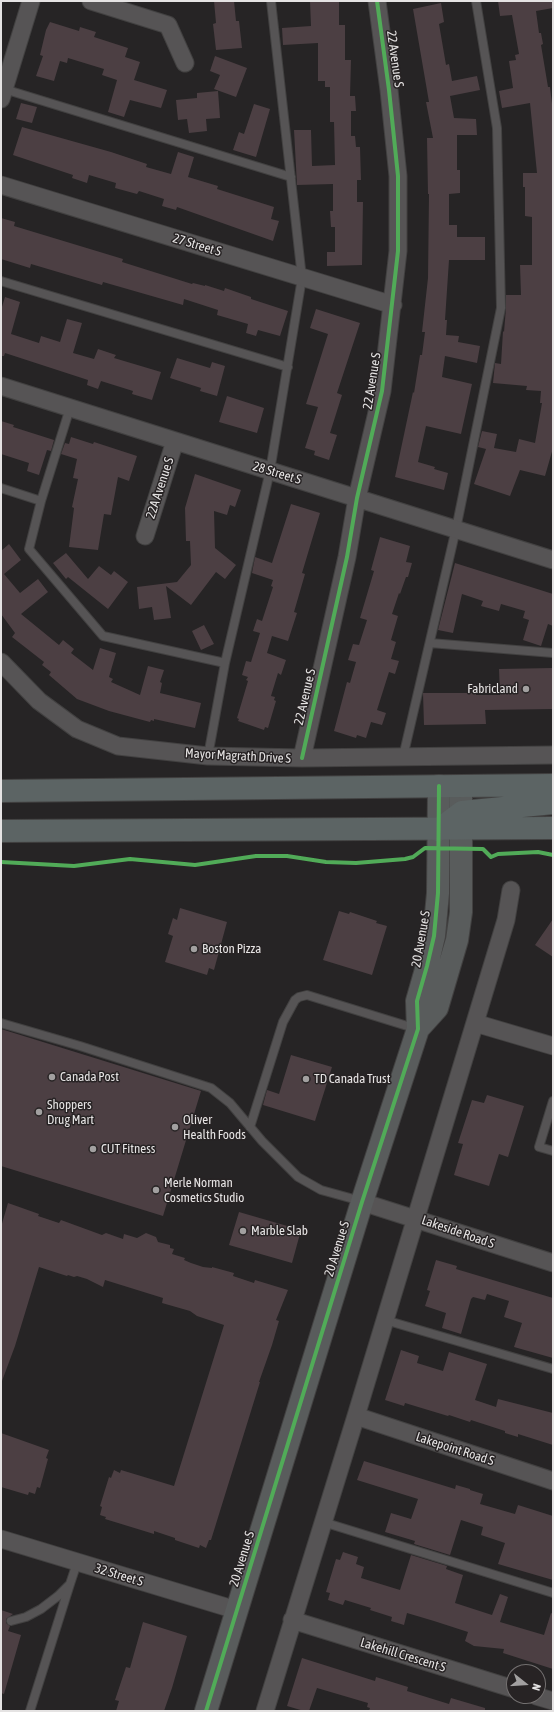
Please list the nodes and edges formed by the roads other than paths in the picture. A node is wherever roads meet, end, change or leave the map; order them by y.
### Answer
1 (31, 1) edge
2 (91, 1) edge
3 (271, 1) edge
4 (377, 1) edge
5 (476, 1) edge
6 (185, 63) dead end
7 (2, 94) edge
8 (291, 177) junction
9 (1, 186) edge
10 (302, 278) junction
11 (1, 281) edge
12 (393, 305) junction
13 (288, 367) junction
14 (1, 386) edge
15 (70, 408) junction
16 (175, 441) junction
17 (270, 471) junction
18 (1, 488) edge
19 (357, 498) junction
20 (41, 501) junction
21 (456, 529) junction
22 (145, 536) dead end
23 (553, 560) edge
24 (430, 643) junction
25 (553, 653) edge
26 (1, 662) edge
27 (225, 663) junction
28 (553, 755) edge
29 (208, 756) junction
30 (403, 757) junction
31 (302, 758) junction
32 (553, 785) edge
33 (438, 786) junction
34 (461, 786) junction
35 (1, 791) edge
36 (553, 803) edge
37 (462, 820) junction
38 (553, 828) edge
39 (438, 830) junction
40 (1, 831) edge
41 (511, 890) dead end
42 (1, 1023) edge
43 (475, 1023) junction
44 (418, 1029) junction
45 (553, 1046) edge
46 (553, 1101) edge
47 (250, 1127) junction
48 (553, 1151) edge
49 (362, 1202) junction
50 (415, 1218) junction
51 (553, 1263) edge
52 (385, 1320) junction
53 (553, 1369) edge
54 (356, 1416) junction
55 (553, 1481) edge
56 (323, 1522) junction
57 (1, 1539) edge
58 (77, 1563) junction
59 (70, 1584) junction
60 (553, 1593) edge
61 (236, 1610) junction
62 (292, 1620) junction
63 (11, 1621) dead end
64 (506, 1687) edge
65 (30, 1711) edge
66 (206, 1711) edge
67 (265, 1711) edge

1 - 7 street
2 - 6 street
3 - 8 lane
4 - 12 street, 22 Avenue S
5 - 21 lane
7 - 8 lane
8 - 10 lane
9 - 10 street, 27 Street S
10 - 12 street, 27 Street S
10 - 13 lane
11 - 13 lane
12 - 19 street, 22 Avenue S
13 - 17 lane
14 - 15 street, 28 Street S
15 - 16 street, 28 Street S
15 - 20 lane
16 - 17 street, 28 Street S
16 - 22 street, 22A Avenue S
17 - 19 street, 28 Street S
17 - 27 lane
18 - 20 lane
19 - 21 street, 28 Street S
19 - 31 street, 22 Avenue S
20 - 27 lane
21 - 23 street, 28 Street S
21 - 24 lane
24 - 25 lane
24 - 30 lane
26 - 29 street, Mayor Magrath Drive S
27 - 29 lane
28 - 30 street, Mayor Magrath Drive S
29 - 31 street, Mayor Magrath Drive S
30 - 31 street, Mayor Magrath Drive S
32 - 34 main road
33 - 34 main road
33 - 35 main road
33 - 39 street, 20 Avenue S
34 - 37 street, 20 Avenue S
36 - 37 main road
37 - 38 main road
37 - 39 main road
37 - 44 street, 20 Avenue S
39 - 40 main road
39 - 44 street, 20 Avenue S
41 - 43 street
42 - 47 lane
43 - 45 street
43 - 50 street
44 - 47 lane
44 - 49 street, 20 Avenue S
46 - 48 lane
47 - 49 lane
49 - 50 street, Lakeside Road S
49 - 61 street, 20 Avenue S
50 - 51 street, Lakeside Road S
50 - 52 street
52 - 53 lane
52 - 54 street
54 - 55 street, Lakepoint Road S
54 - 56 street
56 - 60 lane
56 - 62 street
57 - 58 street, 32 Street S
58 - 59 lane
58 - 61 street, 32 Street S
59 - 63 lane
59 - 65 lane
61 - 66 street, 20 Avenue S
62 - 64 street, Lakehill Crescent S
62 - 67 street

